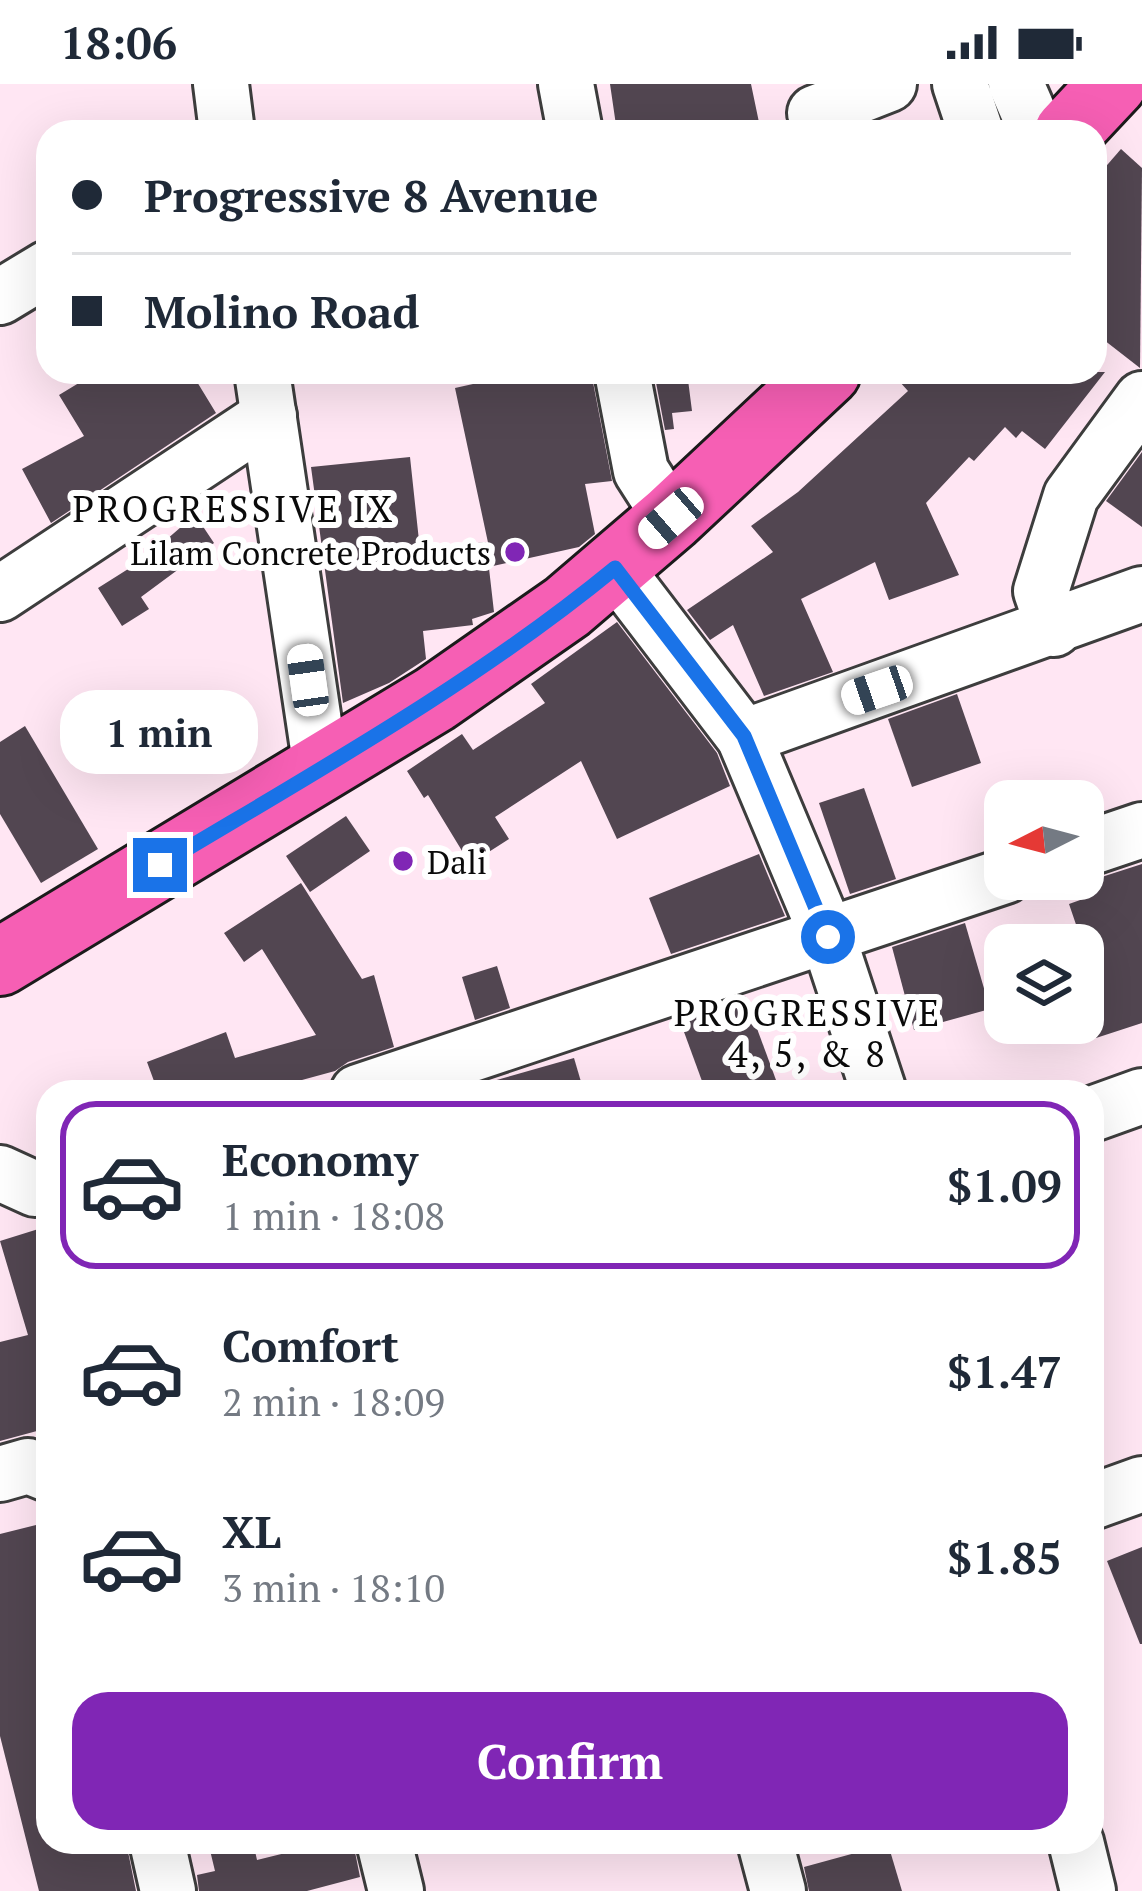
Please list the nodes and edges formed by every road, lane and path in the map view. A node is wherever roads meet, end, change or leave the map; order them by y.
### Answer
1 (221, 84) edge
2 (566, 84) edge
3 (960, 84) edge
4 (1016, 84) edge
5 (1113, 84) edge
6 (880, 103) edge
7 (226, 120) edge
8 (573, 120) edge
9 (817, 120) edge
10 (972, 120) edge
11 (1032, 120) edge
12 (1079, 120) edge
13 (36, 275) edge
14 (0, 297) edge
15 (624, 384) edge
16 (814, 384) edge
17 (265, 394) edge
18 (1142, 399) edge
19 (671, 518) junction
20 (615, 568) junction
21 (0, 594) edge
22 (1142, 594) edge
23 (1054, 628) junction
24 (744, 736) junction
25 (321, 769) junction
26 (1142, 830) edge
27 (1104, 843) edge
28 (984, 883) edge
29 (828, 937) junction
30 (0, 962) edge
31 (394, 1080) edge
32 (876, 1080) edge
33 (1142, 1096) edge
34 (1104, 1110) edge
35 (0, 1173) edge
36 (36, 1188) edge
37 (36, 1469) edge
38 (0, 1474) edge
39 (1142, 1484) edge
40 (1104, 1498) edge
41 (161, 1854) edge
42 (387, 1854) edge
43 (768, 1854) edge
44 (1079, 1854) edge
45 (169, 1891) edge
46 (397, 1891) edge
47 (778, 1891) edge
48 (1088, 1891) edge

1 - 7 street
2 - 8 street
3 - 10 street
4 - 11 street
5 - 12 main road
6 - 9 street
13 - 14 street
15 - 19 street
16 - 19 main road
17 - 21 street
17 - 25 street
18 - 23 street
19 - 20 main road
20 - 24 street
20 - 25 main road
22 - 23 street
23 - 24 street
24 - 29 street
25 - 30 main road
26 - 27 street
28 - 29 street
29 - 31 street
29 - 32 street
33 - 34 street
35 - 36 street
37 - 38 street
39 - 40 street
41 - 45 street
42 - 46 street
43 - 47 street
44 - 48 street

